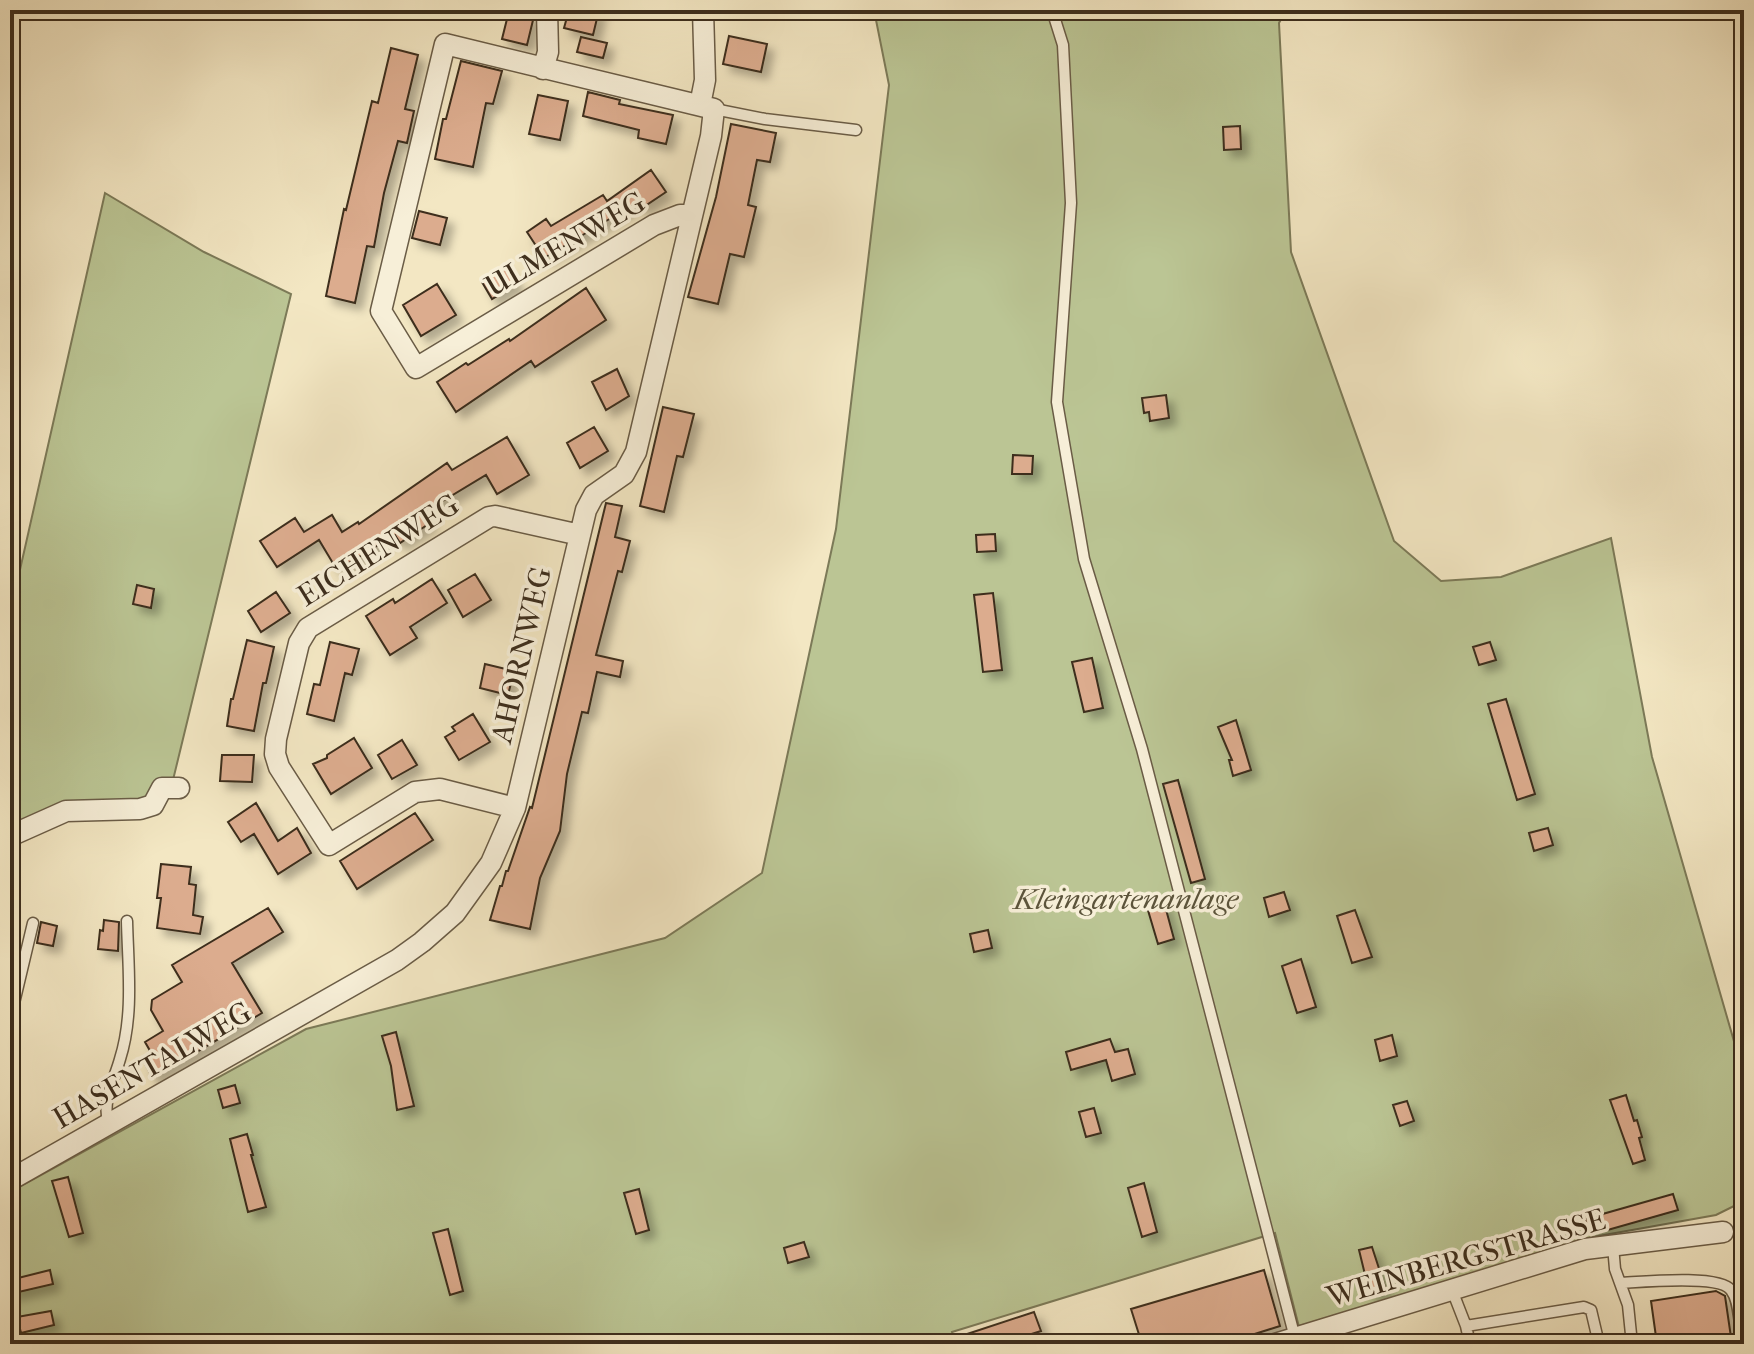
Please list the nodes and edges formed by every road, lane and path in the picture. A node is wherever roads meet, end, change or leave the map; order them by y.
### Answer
1 (547, 10) edge
2 (703, 10) edge
3 (1052, 10) edge
4 (543, 69) junction
5 (707, 107) junction
6 (856, 130) dead end
7 (692, 215) junction
8 (580, 535) junction
9 (179, 788) dead end
10 (515, 808) junction
11 (10, 836) edge
12 (127, 921) dead end
13 (33, 923) dead end
14 (10, 1020) edge
15 (282, 1024) joint
16 (109, 1125) junction
17 (10, 1180) edge
18 (1723, 1232) dead end
19 (1613, 1246) junction
20 (1620, 1283) junction
21 (1452, 1290) junction
22 (1466, 1326) junction
23 (1327, 1336) edge
24 (1295, 1338) junction
25 (1744, 1338) edge
26 (1275, 1344) edge
27 (1470, 1344) edge
28 (1599, 1344) edge
29 (1632, 1344) edge

1 - 4 street
2 - 5 street
3 - 24 lane
4 - 5 street, ULMENWEG
4 - 7 street, ULMENWEG
5 - 6 lane
5 - 7 street, ULMENWEG
7 - 8 street, AHORNWEG
8 - 10 street, AHORNWEG
8 - 10 street, EICHENWEG
9 - 11 street
10 - 15 street, AHORNWEG
12 - 16 lane
13 - 14 lane
15 - 16 street, HASENTALWEG
16 - 17 street, HASENTALWEG
18 - 19 street, WEINBERGSTRASSE
19 - 20 lane
19 - 21 street, WEINBERGSTRASSE
20 - 25 lane
20 - 29 lane
21 - 22 lane
21 - 23 street, WEINBERGSTRASSE
22 - 27 lane
22 - 28 lane
23 - 24 street, WEINBERGSTRASSE
24 - 26 street, WEINBERGSTRASSE

